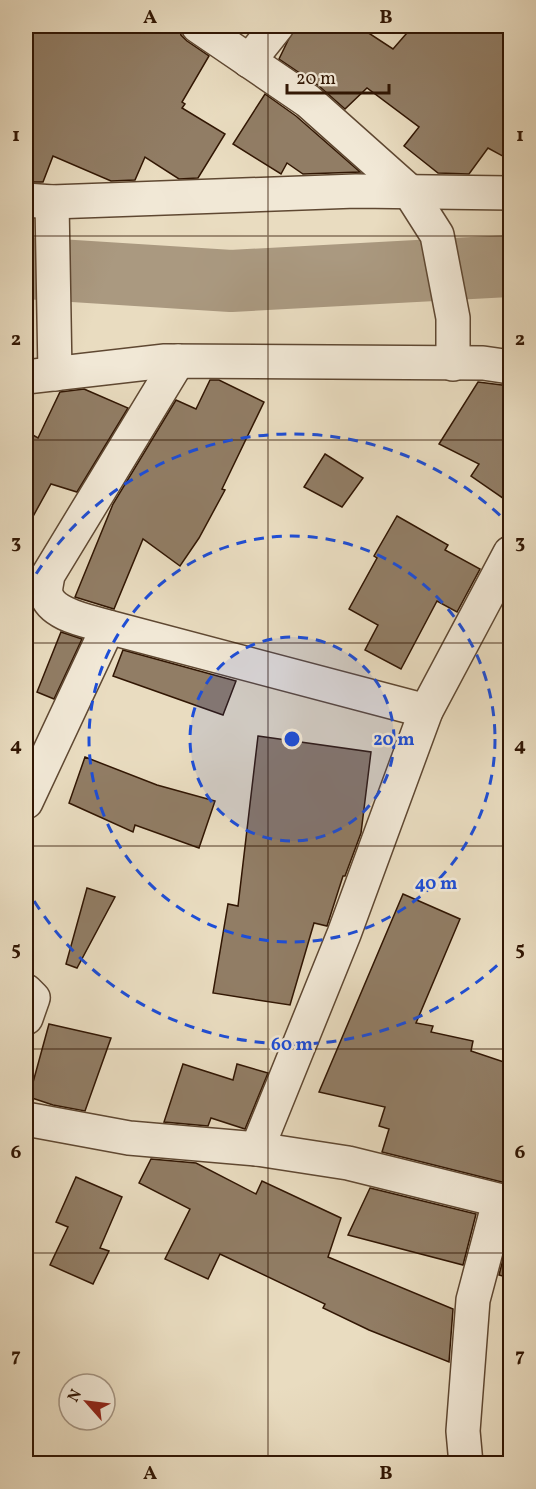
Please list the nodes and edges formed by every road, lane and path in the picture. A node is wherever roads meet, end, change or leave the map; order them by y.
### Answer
1 (198, 26) edge
2 (277, 26) edge
3 (249, 61) junction
4 (409, 191) junction
5 (510, 193) edge
6 (44, 205) edge
7 (178, 361) junction
8 (453, 364) junction
9 (510, 367) edge
10 (44, 370) edge
11 (510, 554) edge
12 (108, 627) junction
13 (426, 711) junction
14 (26, 802) edge
15 (26, 991) edge
16 (26, 1018) edge
17 (26, 1119) edge
18 (257, 1149) junction
19 (505, 1203) edge
20 (466, 1464) edge

1 - 3 street
2 - 3 street
3 - 4 street
4 - 5 street
4 - 6 street
4 - 8 street
6 - 10 street
7 - 8 street
7 - 10 street
7 - 12 street
8 - 9 street
11 - 13 street
12 - 13 street
12 - 14 street
13 - 18 street
15 - 16 street
17 - 18 street
18 - 19 street
19 - 20 street

